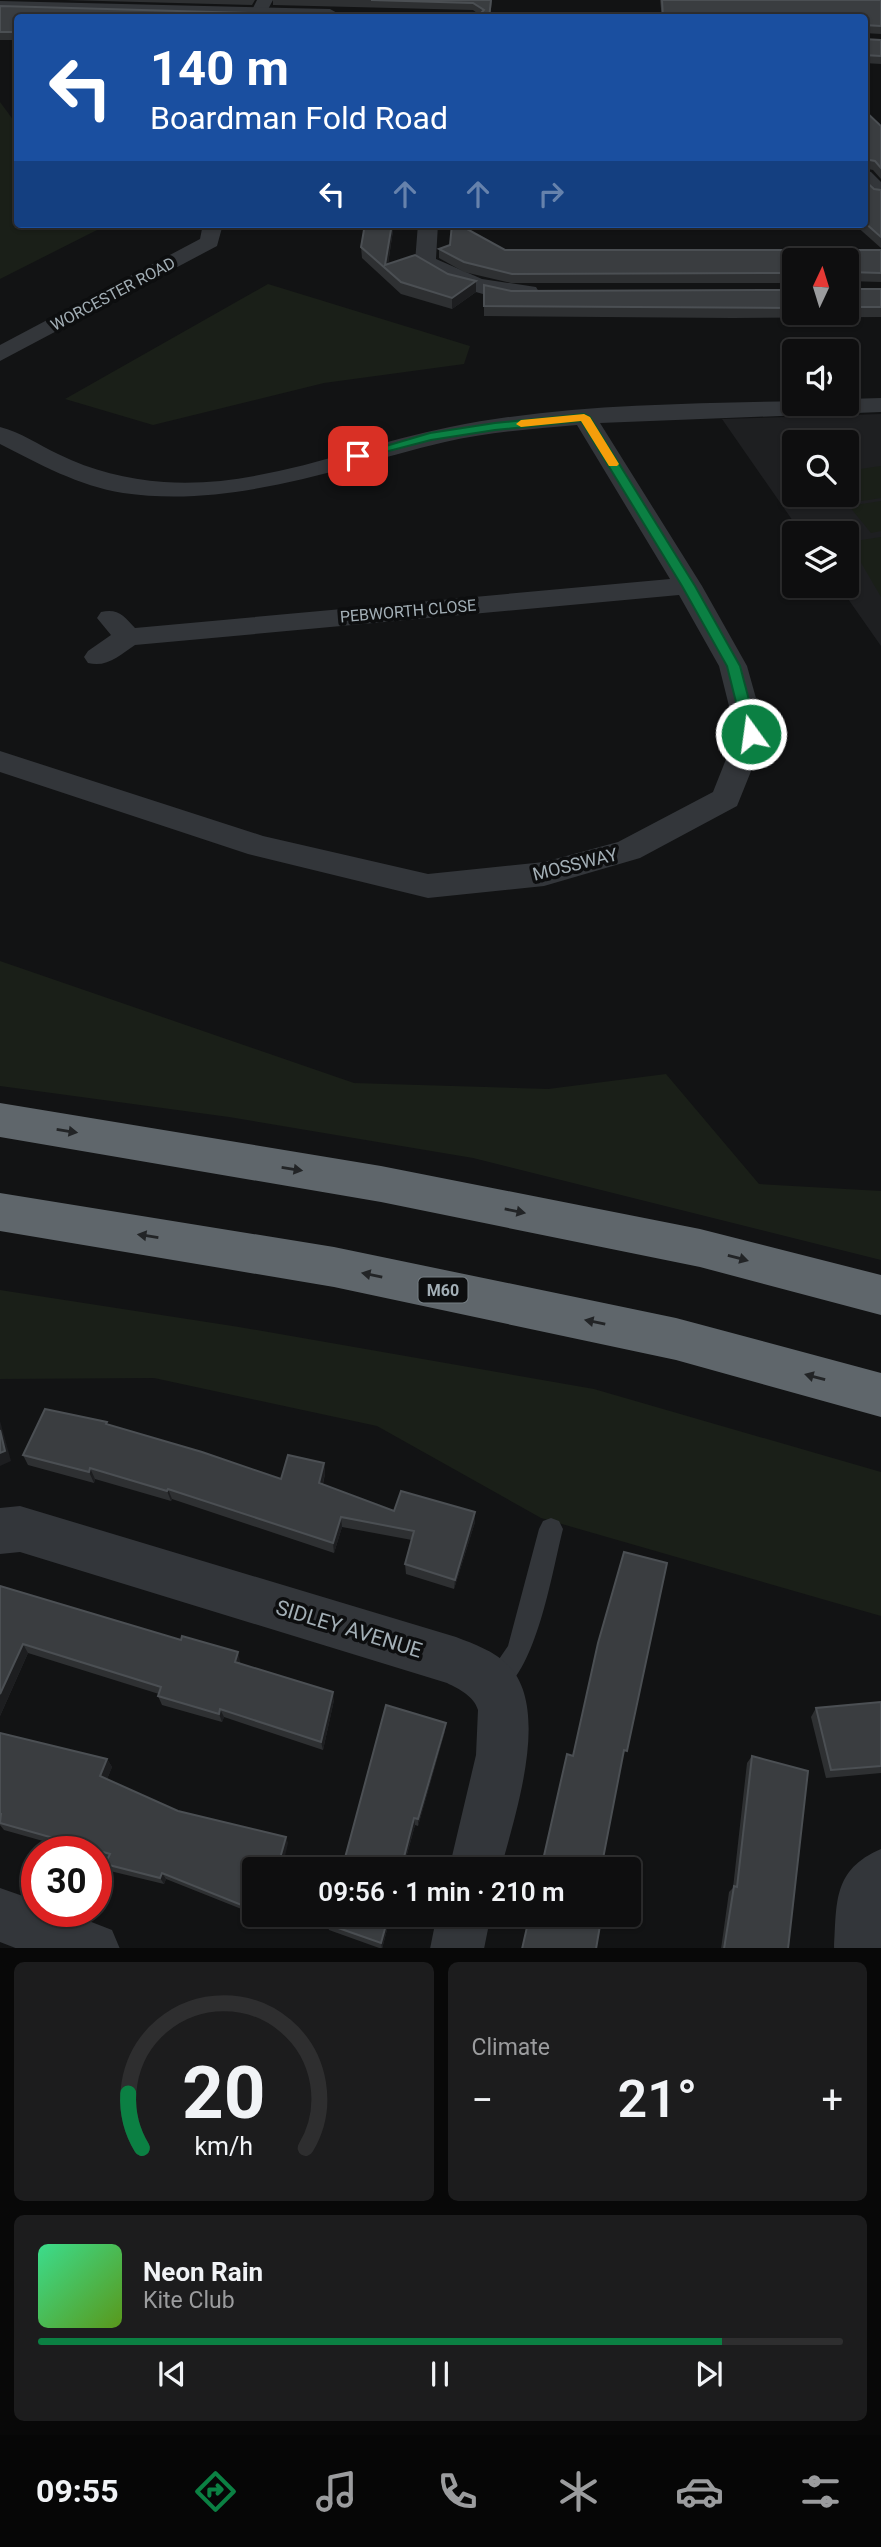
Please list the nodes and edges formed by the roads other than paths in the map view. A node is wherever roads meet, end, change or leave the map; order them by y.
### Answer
1 (0, 6) edge
2 (262, 6) edge
3 (62, 13) edge
4 (214, 14) edge
5 (295, 14) edge
6 (212, 228) edge
7 (428, 228) edge
8 (552, 292) edge
9 (0, 354) edge
10 (881, 405) edge
11 (584, 417) junction
12 (7, 437) edge
13 (688, 586) junction
14 (98, 657) dead end
15 (0, 761) edge
16 (0, 1120) edge
17 (0, 1212) edge
18 (881, 1295) edge
19 (881, 1395) edge
20 (551, 1529) dead end
21 (10, 1530) edge
22 (492, 1687) junction
23 (478, 1857) edge
24 (881, 1876) edge
25 (0, 1915) edge
26 (461, 1927) edge
27 (93, 1948) edge
28 (457, 1948) edge
29 (861, 1948) edge

1 - 3 street
2 - 4 street
2 - 5 street
3 - 4 street
6 - 9 street, WORCESTER ROAD
7 - 8 street
10 - 11 street
11 - 12 street
11 - 13 street, MOSSWAY
13 - 14 street, PEBWORTH CLOSE
13 - 15 street, MOSSWAY
16 -> 18 highway
19 -> 17 highway, M60
20 - 22 lane
21 - 22 street, SIDLEY AVENUE
22 - 23 street
24 - 29 street
25 - 27 street
26 - 28 street

